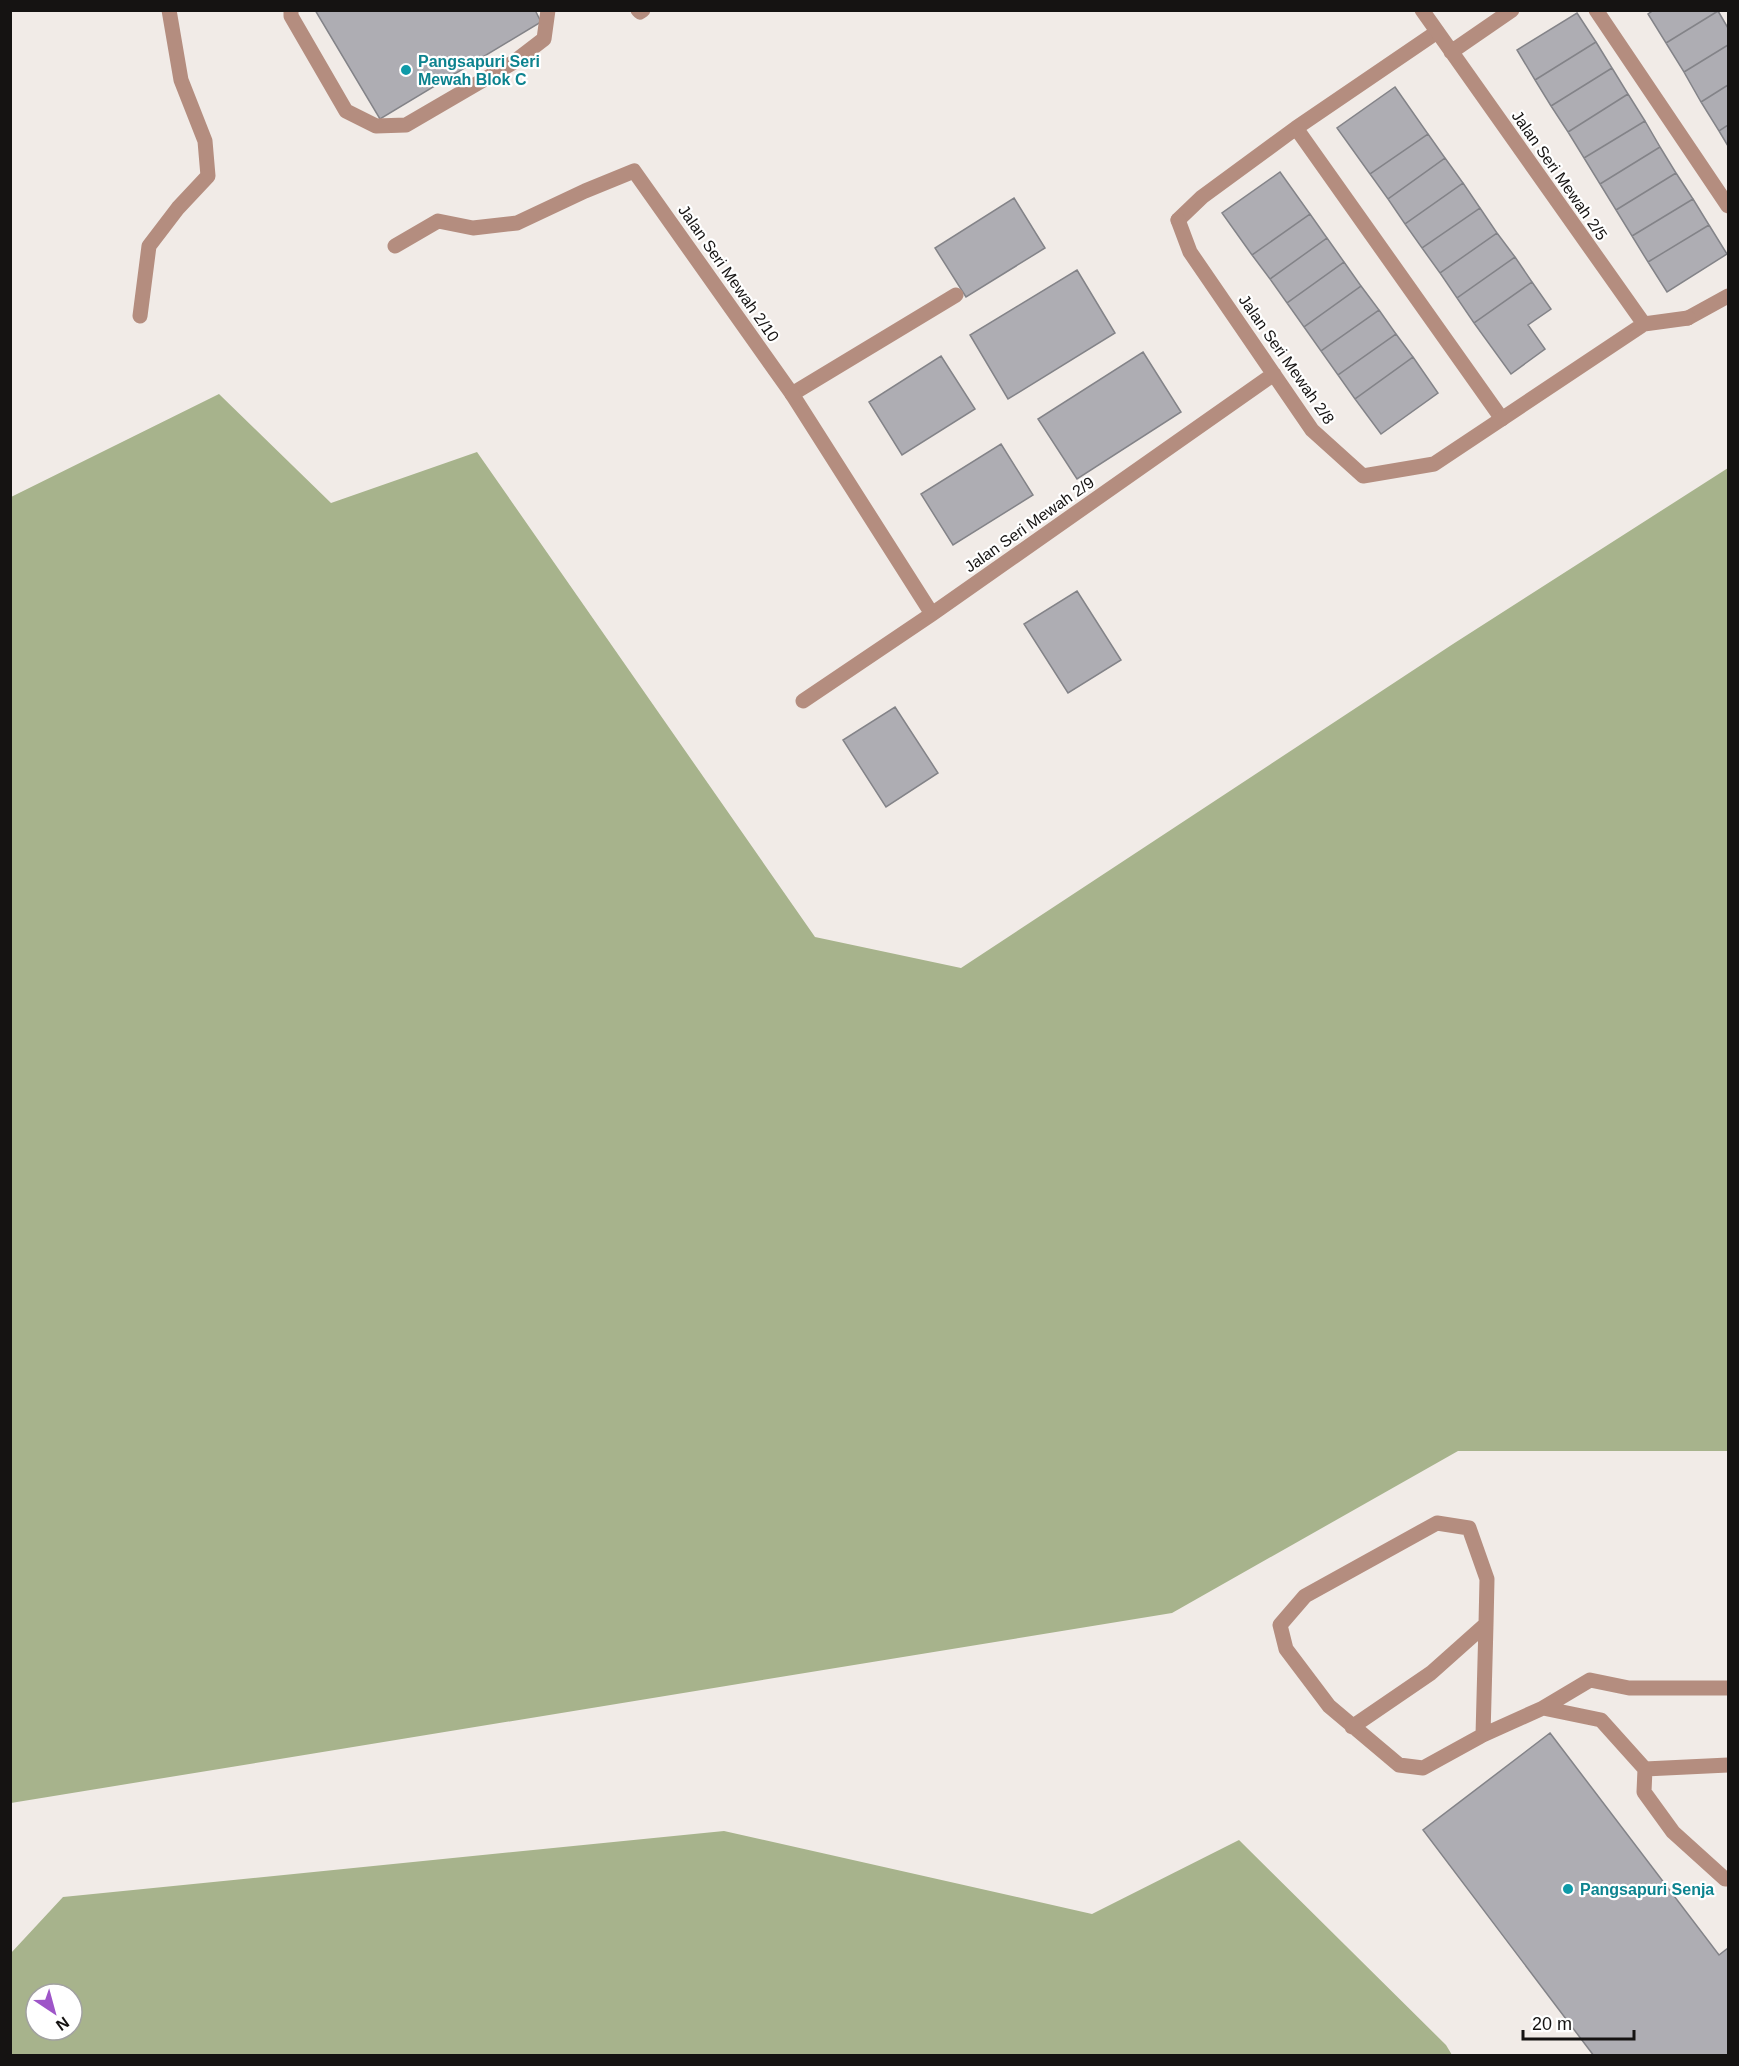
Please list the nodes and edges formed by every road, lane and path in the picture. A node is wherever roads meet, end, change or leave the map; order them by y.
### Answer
1 (169, 10) edge
2 (291, 10) edge
3 (548, 10) edge
4 (638, 10) edge
5 (643, 10) edge
6 (1422, 10) edge
7 (1512, 10) edge
8 (1596, 10) edge
9 (1437, 32) junction
10 (1451, 52) junction
11 (1296, 128) junction
12 (1728, 206) edge
13 (395, 246) dead end
14 (956, 295) dead end
15 (1728, 296) edge
16 (140, 316) dead end
17 (1644, 324) junction
18 (1274, 374) junction
19 (792, 394) junction
20 (1502, 419) junction
21 (932, 614) junction
22 (803, 701) dead end
23 (1486, 1624) junction
24 (1728, 1688) edge
25 (1543, 1708) junction
26 (1352, 1727) junction
27 (1483, 1735) junction
28 (1728, 1766) edge
29 (1645, 1768) junction
30 (1728, 1880) edge

1 - 16 street
2 - 3 street
4 - 5 street
6 - 9 street, Jalan Seri Mewah 2/5
7 - 10 street
8 - 12 street
9 - 10 street, Jalan Seri Mewah 2/5
9 - 11 street
10 - 17 street, Jalan Seri Mewah 2/5
11 - 18 street, Jalan Seri Mewah 2/8
11 - 20 street
13 - 19 street, Jalan Seri Mewah 2/10
14 - 19 street
15 - 17 street
17 - 20 street, Jalan Seri Mewah 2/8
18 - 20 street, Jalan Seri Mewah 2/8
18 - 21 street, Jalan Seri Mewah 2/9
19 - 21 street, Jalan Seri Mewah 2/10
21 - 22 street, Jalan Seri Mewah 2/9
23 - 26 street
23 - 26 street
23 - 27 street
24 - 25 street
25 - 27 street
25 - 29 street
26 - 27 street
28 - 29 street
29 - 30 street

